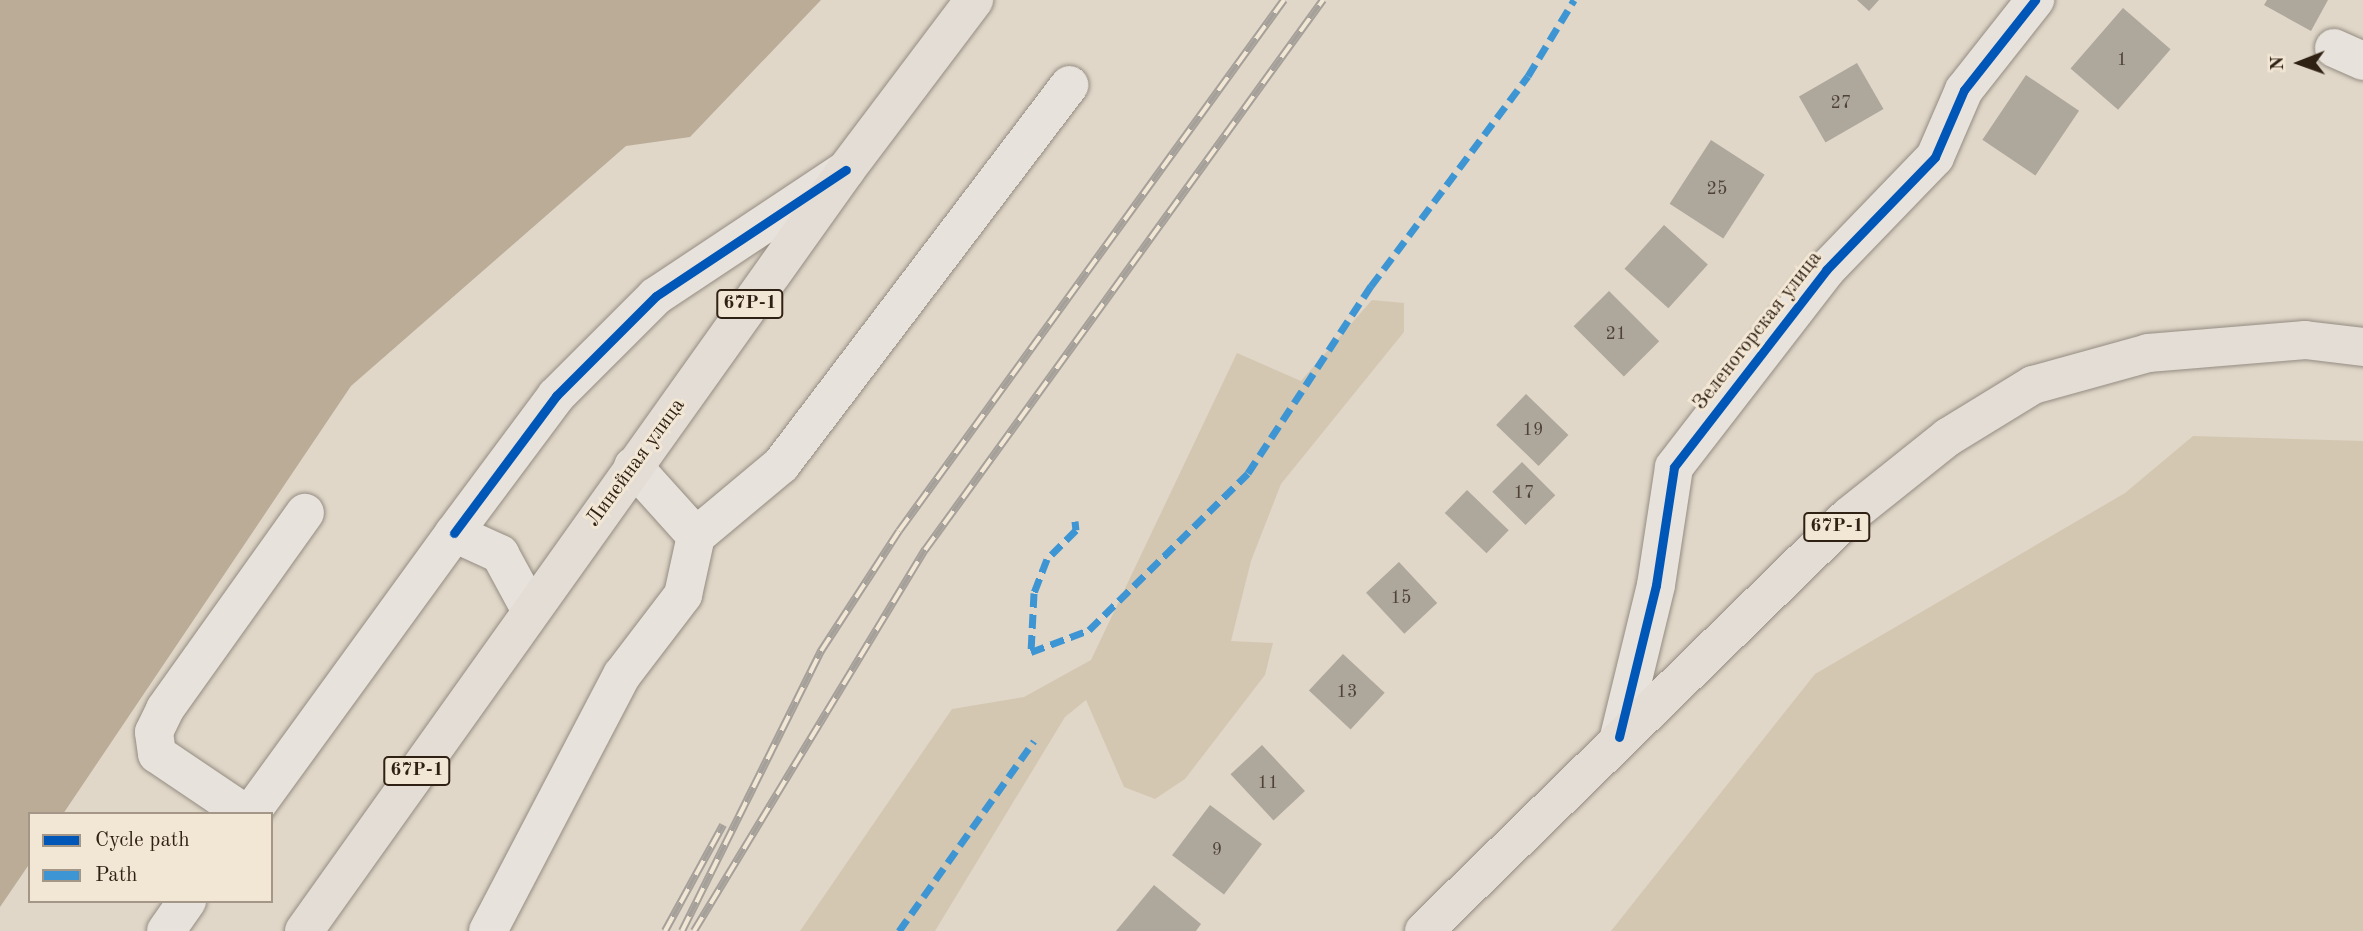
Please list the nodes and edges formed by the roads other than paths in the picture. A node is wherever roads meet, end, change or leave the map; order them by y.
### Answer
1 (974, 0) edge
2 (2035, 0) edge
3 (1069, 85) dead end
4 (846, 170) junction
5 (2363, 347) edge
6 (633, 466) junction
7 (305, 513) dead end
8 (454, 533) junction
9 (696, 536) junction
10 (531, 611) junction
11 (1619, 737) junction
12 (245, 812) edge
13 (249, 812) edge
14 (186, 903) edge
15 (166, 931) edge
16 (304, 931) edge
17 (488, 931) edge
18 (1424, 931) edge

1 - 4 main road, Линейная улица / 67Р-1
2 - 11 street, Зеленогорская улица
3 - 9 street
4 - 6 main road, Линейная улица / 67Р-1
4 - 8 street
5 - 11 main road, 67Р-1
6 - 9 street
6 - 10 main road, Линейная улица / 67Р-1
7 - 12 street
8 - 10 street
8 - 13 street
9 - 17 street
10 - 16 main road, Линейная улица / 67Р-1
11 - 18 main road, 67Р-1
14 - 15 street

